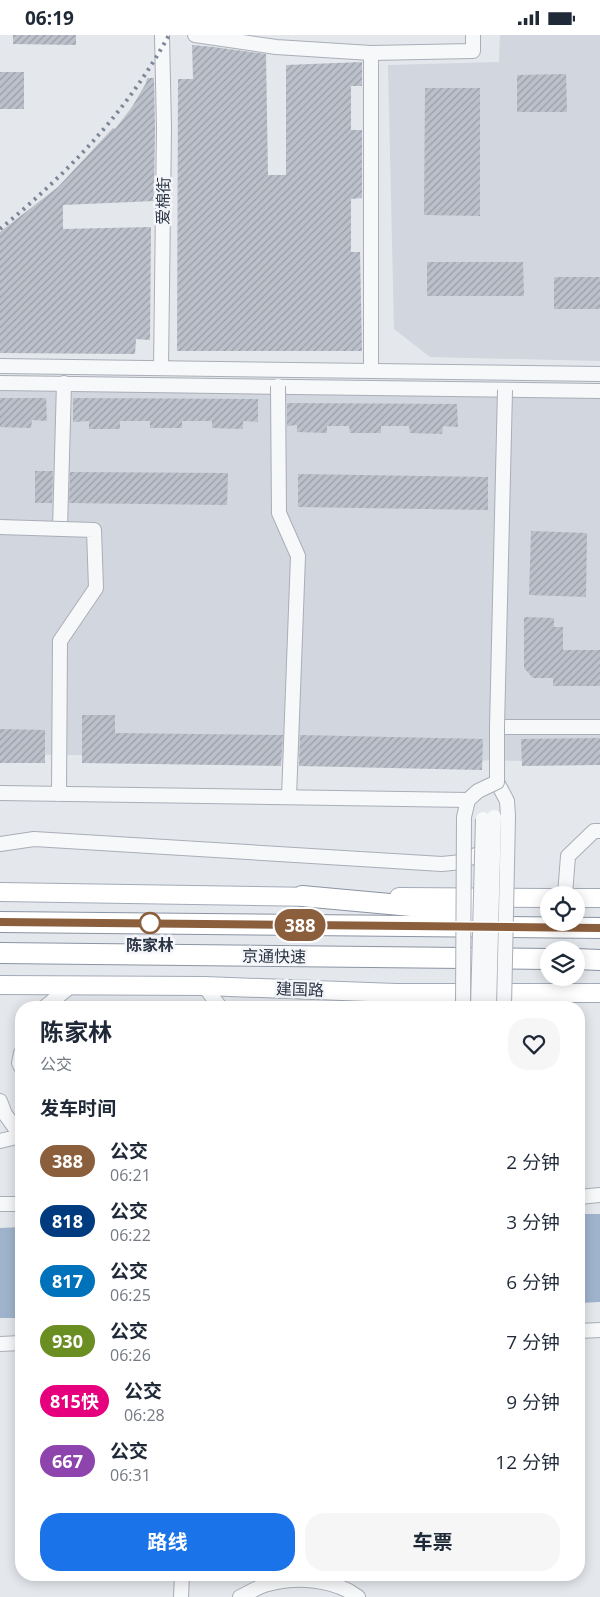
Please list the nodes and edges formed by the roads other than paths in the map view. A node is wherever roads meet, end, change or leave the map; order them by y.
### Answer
1 (162, 35) edge
2 (195, 35) edge
3 (473, 35) edge
4 (371, 53) junction
5 (0, 366) edge
6 (161, 368) junction
7 (371, 371) junction
8 (600, 374) edge
9 (0, 383) edge
10 (64, 383) junction
11 (278, 386) junction
12 (505, 390) junction
13 (600, 391) edge
14 (0, 527) edge
15 (60, 529) junction
16 (497, 727) junction
17 (600, 727) edge
18 (497, 782) junction
19 (0, 793) edge
20 (59, 793) junction
21 (289, 797) junction
22 (468, 800) junction
23 (495, 818) junction
24 (600, 831) edge
25 (0, 845) edge
26 (482, 851) junction
27 (566, 886) edge
28 (0, 892) edge
29 (302, 897) junction
30 (540, 898) edge
31 (585, 898) edge
32 (600, 898) edge
33 (540, 918) edge
34 (0, 922) edge
35 (585, 922) edge
36 (600, 923) edge
37 (600, 928) edge
38 (0, 953) edge
39 (540, 959) edge
40 (585, 959) edge
41 (600, 960) edge
42 (0, 985) edge
43 (72, 985) junction
44 (204, 986) junction
45 (396, 993) junction
46 (600, 993) edge
47 (52, 1001) edge
48 (215, 1001) edge
49 (390, 1001) edge
50 (463, 1001) edge
51 (478, 1001) edge
52 (489, 1001) edge
53 (504, 1001) edge
54 (0, 1101) edge
55 (15, 1127) edge
56 (15, 1137) edge
57 (0, 1141) edge
58 (600, 1195) edge
59 (585, 1196) edge
60 (15, 1204) edge
61 (0, 1205) edge
62 (600, 1330) edge
63 (585, 1331) edge
64 (0, 1343) edge
65 (15, 1343) edge
66 (182, 1581) edge
67 (277, 1581) edge
68 (327, 1581) edge
69 (181, 1597) edge
70 (240, 1597) edge
71 (358, 1597) edge

1 - 6 street, 爱棉街
2 - 4 street
3 - 4 street
4 - 7 street
5 - 6 street
6 - 7 street
7 - 8 street
9 - 10 street
10 - 11 street
10 - 15 street
11 - 12 street
11 - 21 street, bridge
12 - 13 street
12 - 16 street, bridge
14 - 15 street, bridge
15 - 20 street, bridge
16 - 17 street
16 - 18 street, bridge
18 - 22 street, bridge
18 - 23 street
19 - 20 street, bridge
20 - 21 street, bridge
21 - 22 street, bridge
22 - 50 street, bridge
23 - 26 street, bridge
23 - 52 street, bridge
23 - 53 street, bridge
24 - 27 street
25 - 26 street
26 - 51 street, bridge
28 - 29 main road
29 - 30 main road
29 - 33 highway
31 - 32 main road
34 - 37 highway, 京通快速
35 - 36 highway
38 - 39 highway, 京通快速
40 - 41 highway
42 - 43 main road, 建国路
43 - 44 main road, 建国路
43 - 47 street
44 - 45 main road, 建国路
44 - 48 street
45 - 46 main road, 建国路
45 - 49 street
54 - 55 street
56 - 57 street
58 - 59 street
60 - 61 street
62 - 63 street
64 - 65 street
66 - 69 street
67 - 70 street
68 - 71 street

